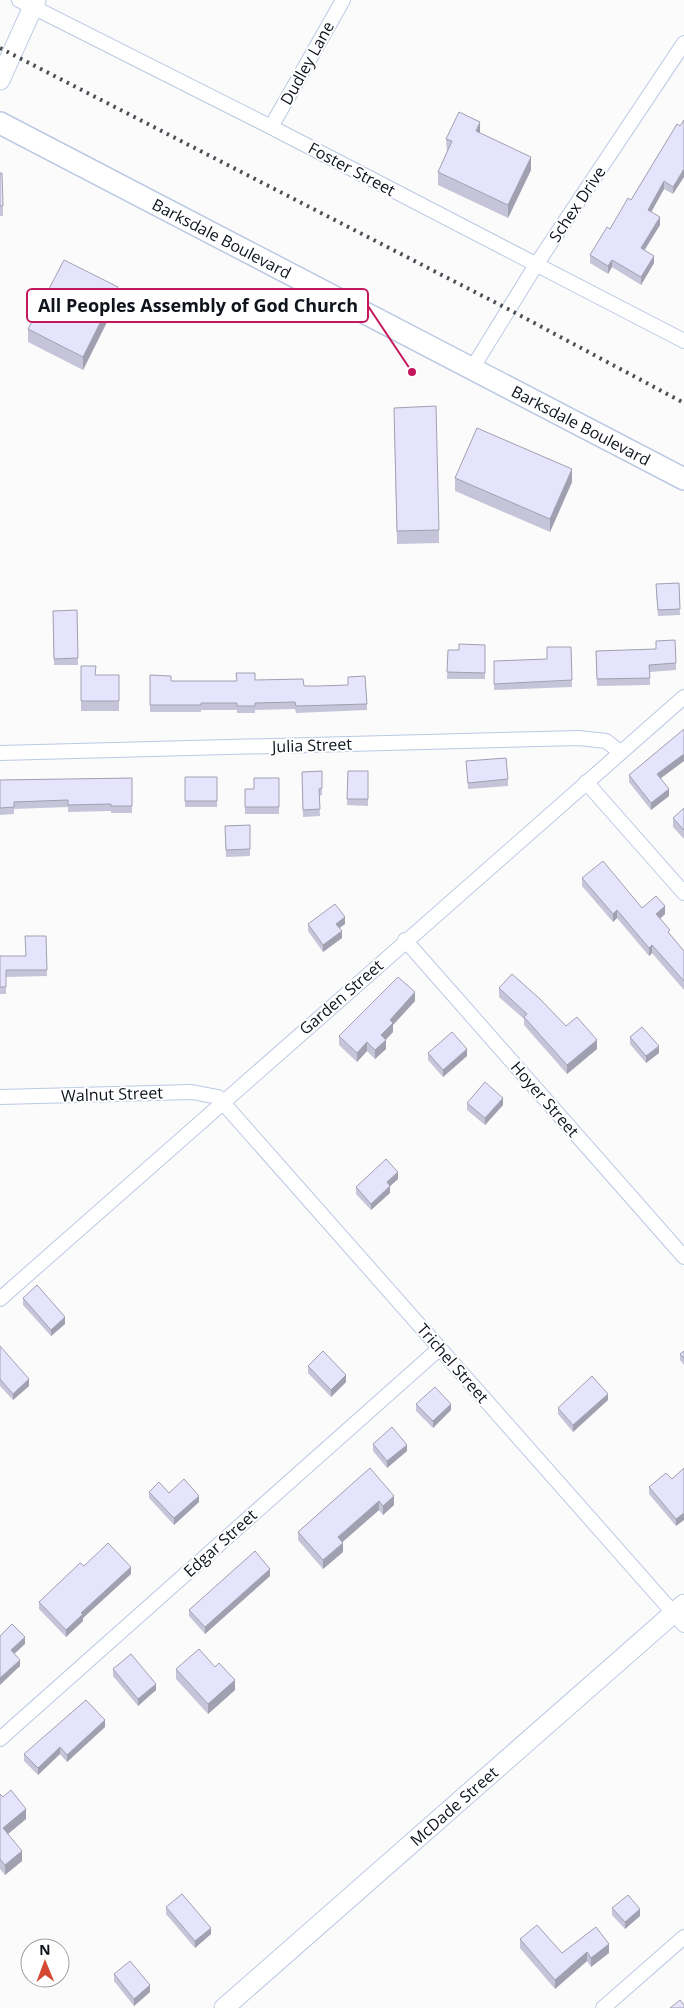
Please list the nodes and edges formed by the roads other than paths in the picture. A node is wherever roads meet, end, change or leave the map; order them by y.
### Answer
1 (343, 0) edge
2 (29, 2) edge
3 (684, 43) edge
4 (0, 80) edge
5 (0, 122) edge
6 (272, 127) junction
7 (536, 265) junction
8 (684, 341) edge
9 (473, 367) junction
10 (684, 479) edge
11 (684, 697) edge
12 (620, 752) junction
13 (0, 753) edge
14 (586, 782) junction
15 (684, 893) edge
16 (405, 940) junction
17 (0, 1097) edge
18 (222, 1102) junction
19 (684, 1257) edge
20 (0, 1299) edge
21 (440, 1348) junction
22 (681, 1614) edge
23 (0, 1738) edge
24 (684, 1937) edge
25 (224, 2008) edge
26 (604, 2008) edge

1 - 6 street, Dudley Lane
2 - 4 street
2 - 6 street, Foster Street
3 - 7 street, Schex Drive
5 - 9 main road, Barksdale Boulevard
6 - 7 street, Foster Street
7 - 8 street, Foster Street
7 - 9 street, Schex Drive
9 - 10 main road, Barksdale Boulevard
11 - 12 street, Garden Street
12 - 13 street, Julia Street
12 - 14 street, Garden Street
14 - 15 street
14 - 16 street, Garden Street
16 - 18 street, Garden Street
16 - 19 street, Hoyer Street
17 - 18 street, Walnut Street
18 - 20 street, Garden Street
18 - 21 street, Trichel Street
21 - 22 street, Trichel Street
21 - 23 street, Edgar Street
22 - 25 street, McDade Street
24 - 26 street

